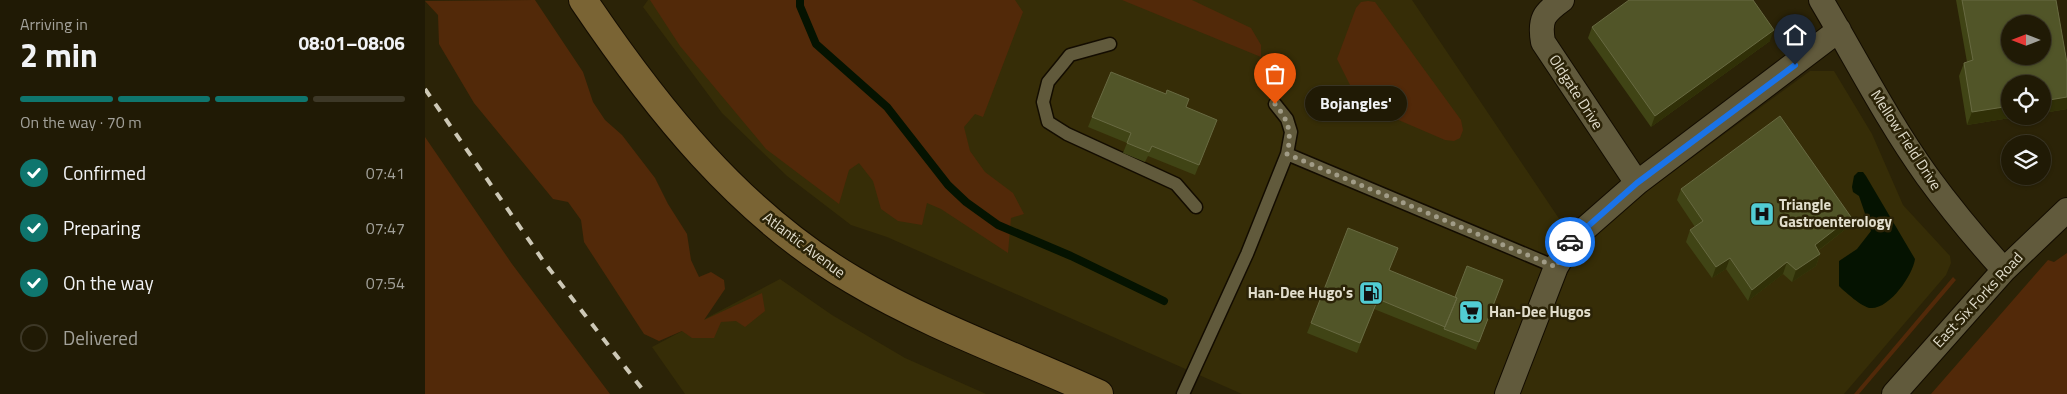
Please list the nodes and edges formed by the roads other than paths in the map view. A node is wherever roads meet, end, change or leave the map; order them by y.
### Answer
1 (583, 0) edge
2 (1562, 0) edge
3 (1821, 0) edge
4 (1839, 30) junction
5 (1111, 44) dead end
6 (1275, 104) dead end
7 (1287, 154) junction
8 (1637, 183) junction
9 (1196, 207) dead end
10 (2067, 210) edge
11 (1556, 267) junction
12 (2005, 270) junction
13 (1099, 394) edge
14 (1183, 394) edge
15 (1507, 394) edge
16 (1894, 394) edge

1 - 13 main road, Atlantic Avenue
2 - 8 street, Oldgate Drive
3 - 4 street, Mellow Field Drive
4 - 8 street
4 - 12 street, Mellow Field Drive
5 - 9 lane
6 - 7 lane
7 - 11 lane
7 - 14 lane
8 - 11 street
10 - 12 street, East Six Forks Road
11 - 15 street
12 - 16 street, East Six Forks Road

